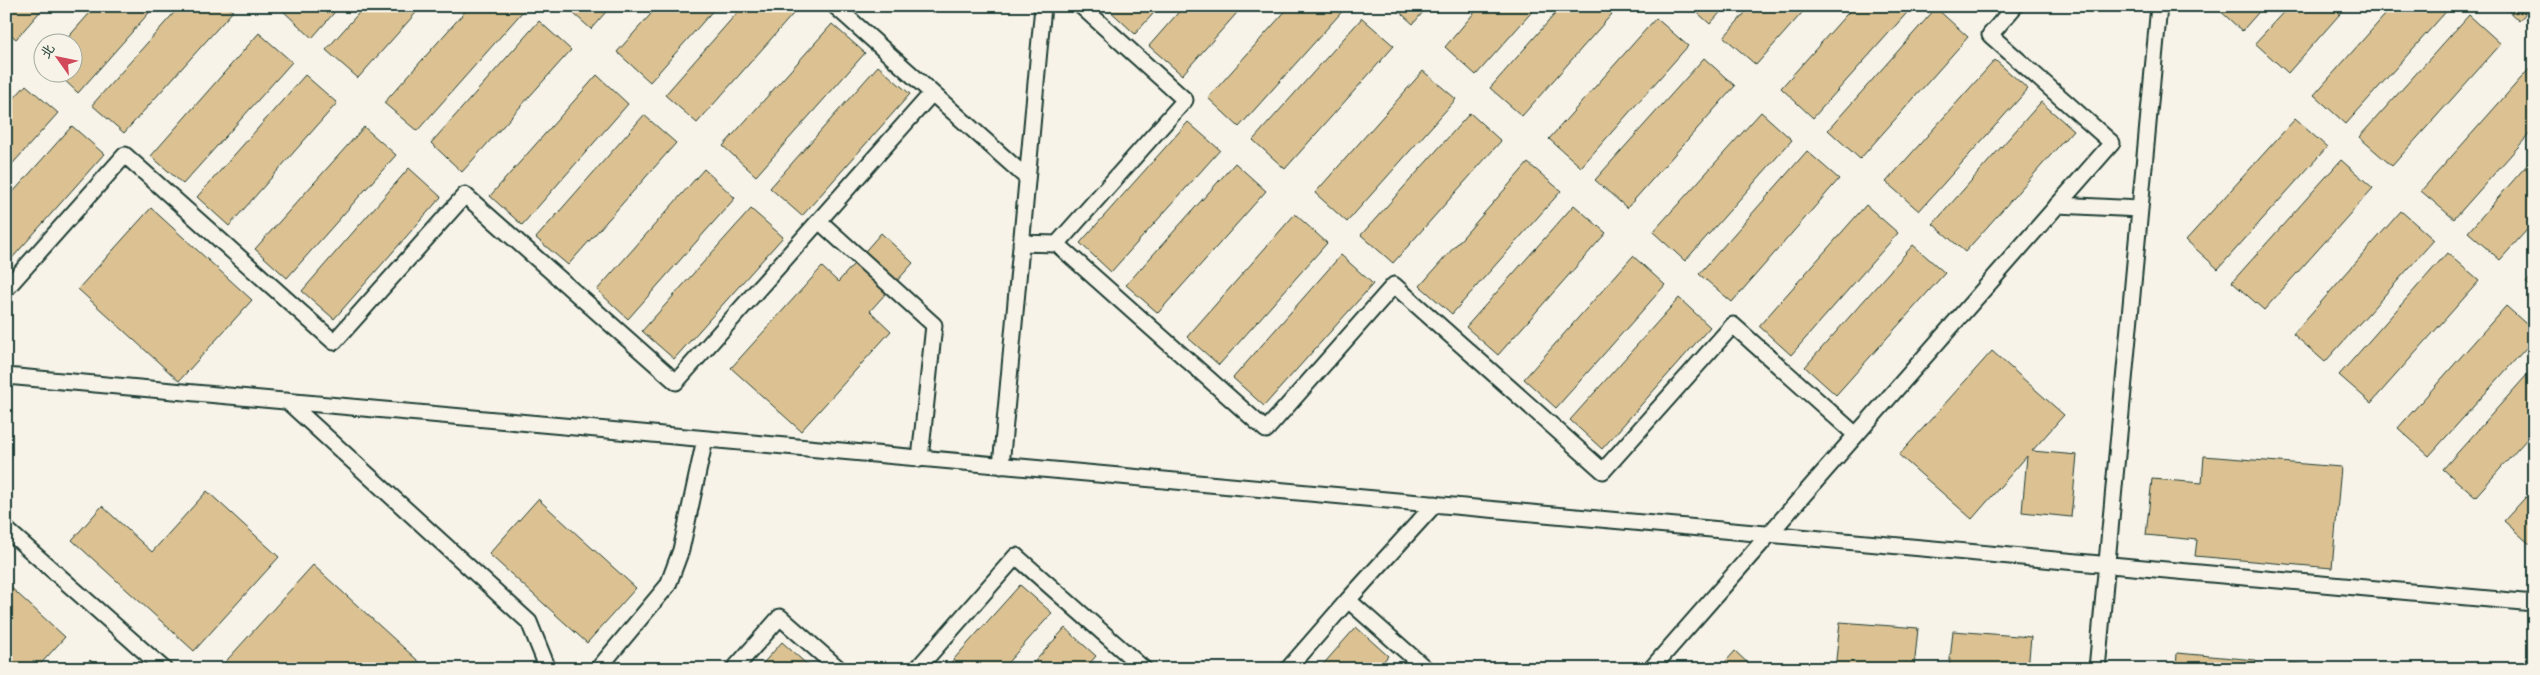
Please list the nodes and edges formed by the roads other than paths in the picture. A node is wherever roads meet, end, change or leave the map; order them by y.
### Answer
1 (835, 6) edge
2 (1043, 6) edge
3 (1081, 6) edge
4 (2015, 6) edge
5 (2158, 6) edge
6 (932, 93) junction
7 (1027, 178) junction
8 (2057, 206) junction
9 (2140, 209) junction
10 (819, 221) junction
11 (1021, 243) junction
12 (1057, 244) junction
13 (6, 289) edge
14 (6, 376) edge
15 (287, 402) junction
16 (1856, 435) junction
17 (705, 439) junction
18 (920, 459) junction
19 (1001, 466) junction
20 (1435, 504) junction
21 (6, 529) edge
22 (1769, 535) junction
23 (2106, 565) junction
24 (1348, 600) junction
25 (2534, 603) edge
26 (547, 667) edge
27 (164, 669) edge
28 (598, 669) edge
29 (734, 669) edge
30 (839, 669) edge
31 (917, 669) edge
32 (1144, 669) edge
33 (1288, 669) edge
34 (1426, 669) edge
35 (1651, 669) edge
36 (2097, 669) edge

1 - 6 lane
2 - 7 lane
3 - 12 lane
4 - 8 lane
5 - 9 lane
6 - 7 lane
6 - 10 lane
7 - 11 lane
8 - 9 lane
8 - 16 lane
9 - 23 lane
10 - 13 lane
10 - 18 lane
11 - 12 lane
11 - 19 lane
12 - 16 lane
14 - 15 lane
15 - 17 lane
15 - 26 lane
16 - 22 lane
17 - 18 lane
17 - 28 lane
18 - 19 lane
19 - 20 lane
20 - 22 lane
20 - 24 lane
21 - 27 lane
22 - 23 lane
22 - 35 lane
23 - 25 lane
23 - 36 lane
24 - 33 lane
24 - 34 lane
29 - 30 lane
31 - 32 lane

